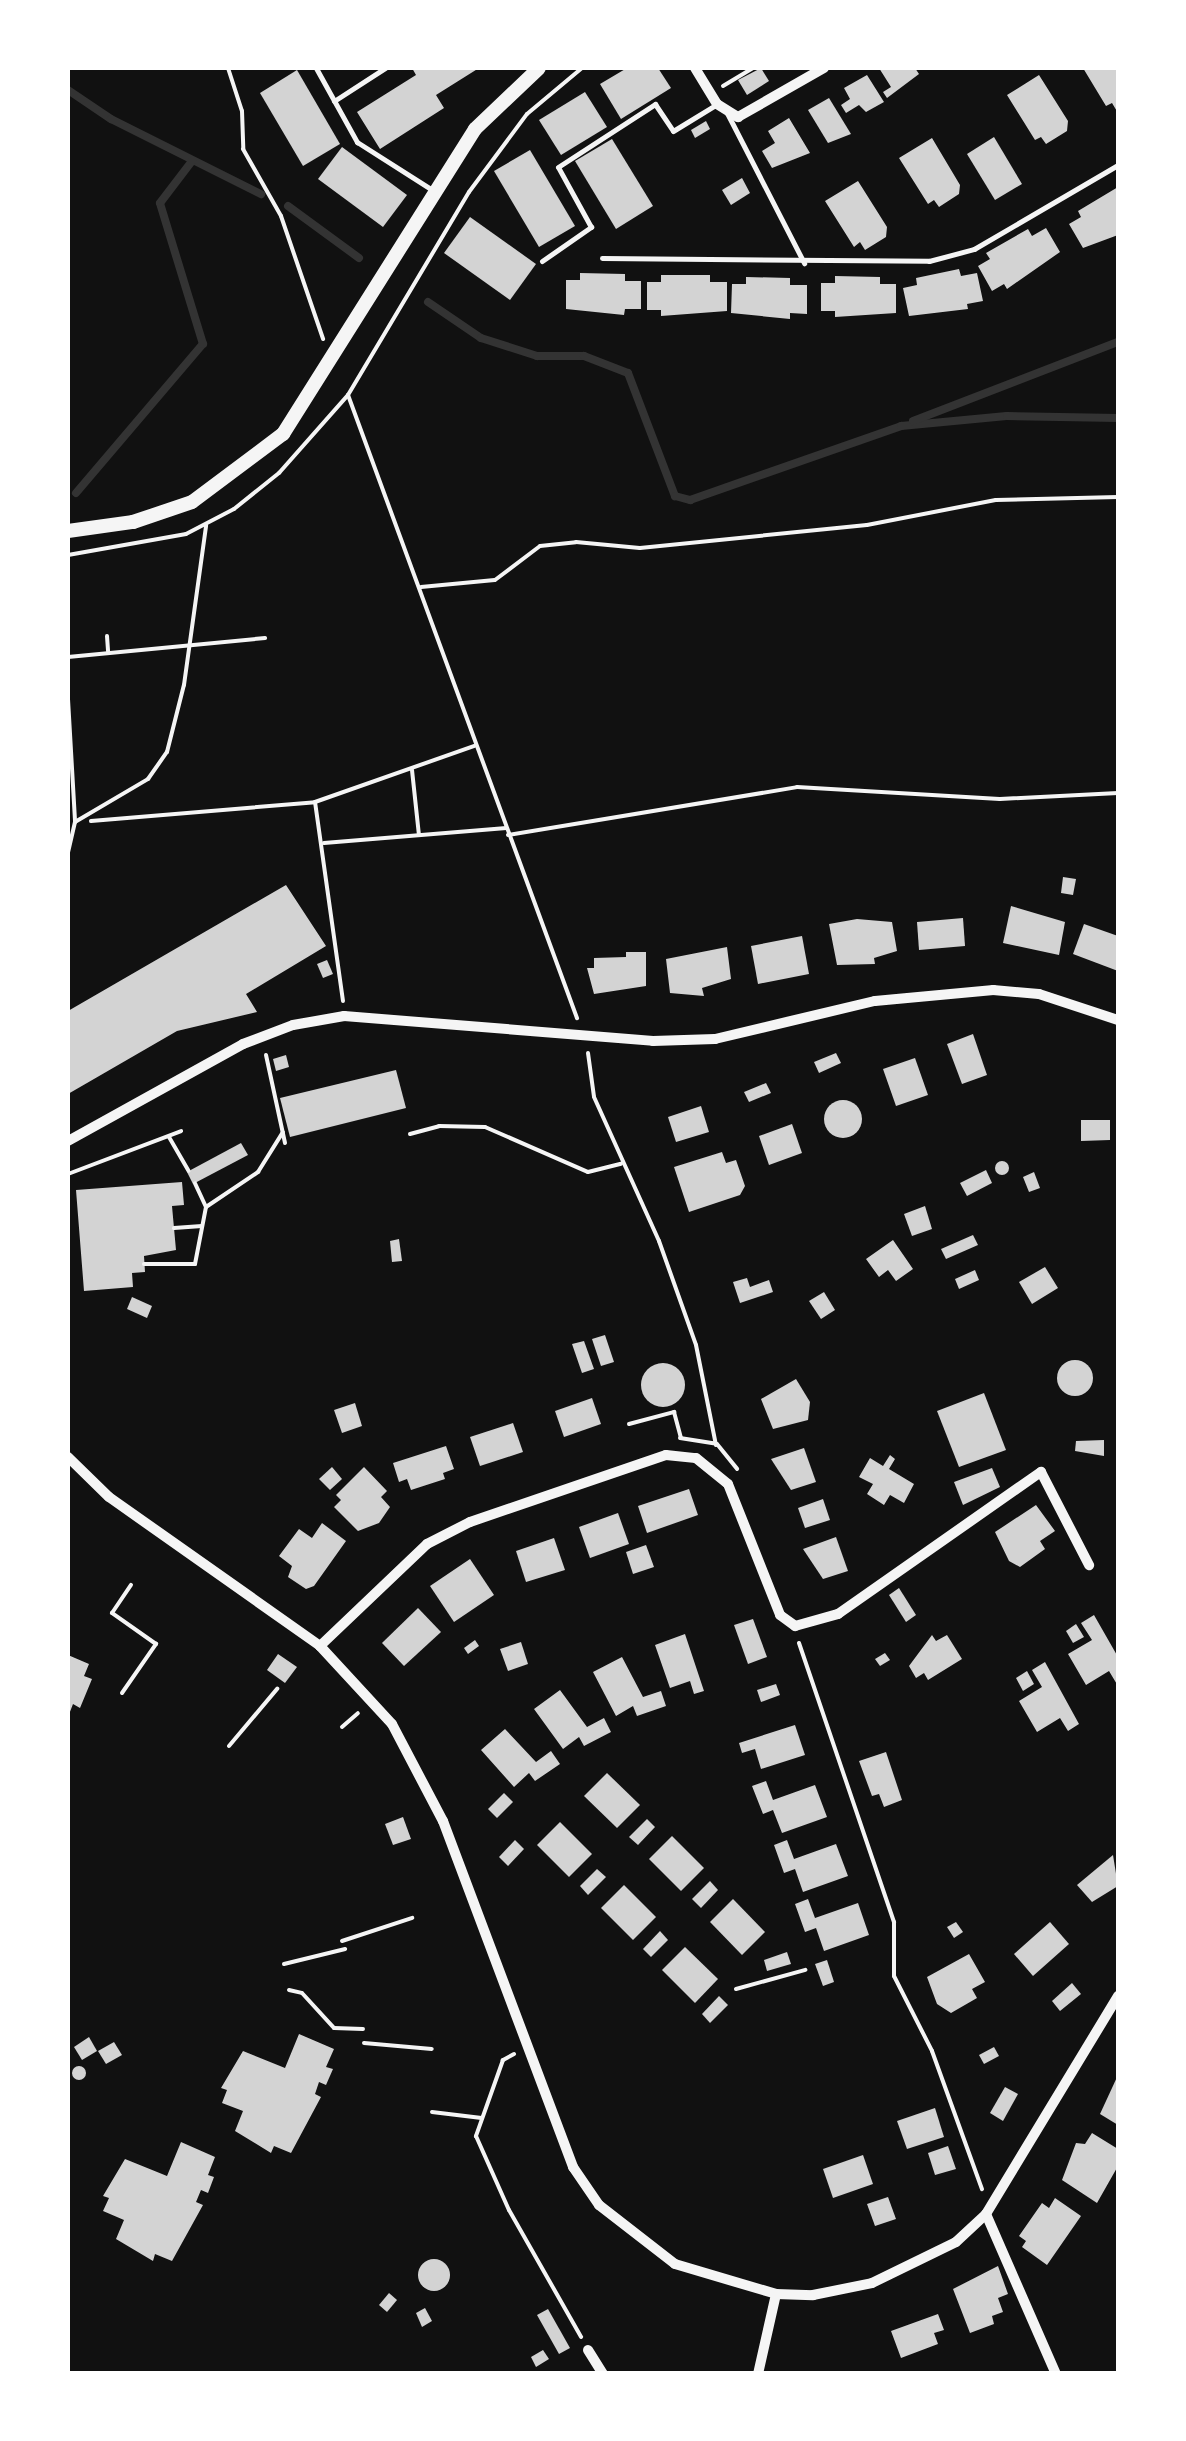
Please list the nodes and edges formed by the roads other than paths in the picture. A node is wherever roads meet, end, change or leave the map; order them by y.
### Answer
1 (316, 68) edge
2 (385, 68) edge
3 (539, 68) edge
4 (695, 68) edge
5 (824, 68) edge
6 (334, 100) junction
7 (718, 103) junction
8 (1118, 165) edge
9 (436, 192) junction
10 (602, 258) dead end
11 (542, 261) dead end
12 (804, 263) junction
13 (68, 530) edge
14 (1118, 1020) edge
15 (68, 1141) edge
16 (68, 1457) edge
17 (1089, 1565) dead end
18 (320, 1646) junction
19 (1118, 1996) edge
20 (986, 2214) junction
21 (776, 2294) junction
22 (588, 2350) road end
23 (603, 2374) edge
24 (758, 2374) edge
25 (1056, 2374) edge

1 - 6 lane
2 - 6 lane
3 - 9 street
4 - 7 street
5 - 7 street
6 - 9 lane
7 - 11 lane
7 - 12 lane
8 - 12 lane
9 - 13 street
10 - 12 lane
14 - 15 street
16 - 18 street
17 - 18 street
18 - 21 street
19 - 20 street
20 - 21 street
20 - 25 street
21 - 24 street
22 - 23 street

